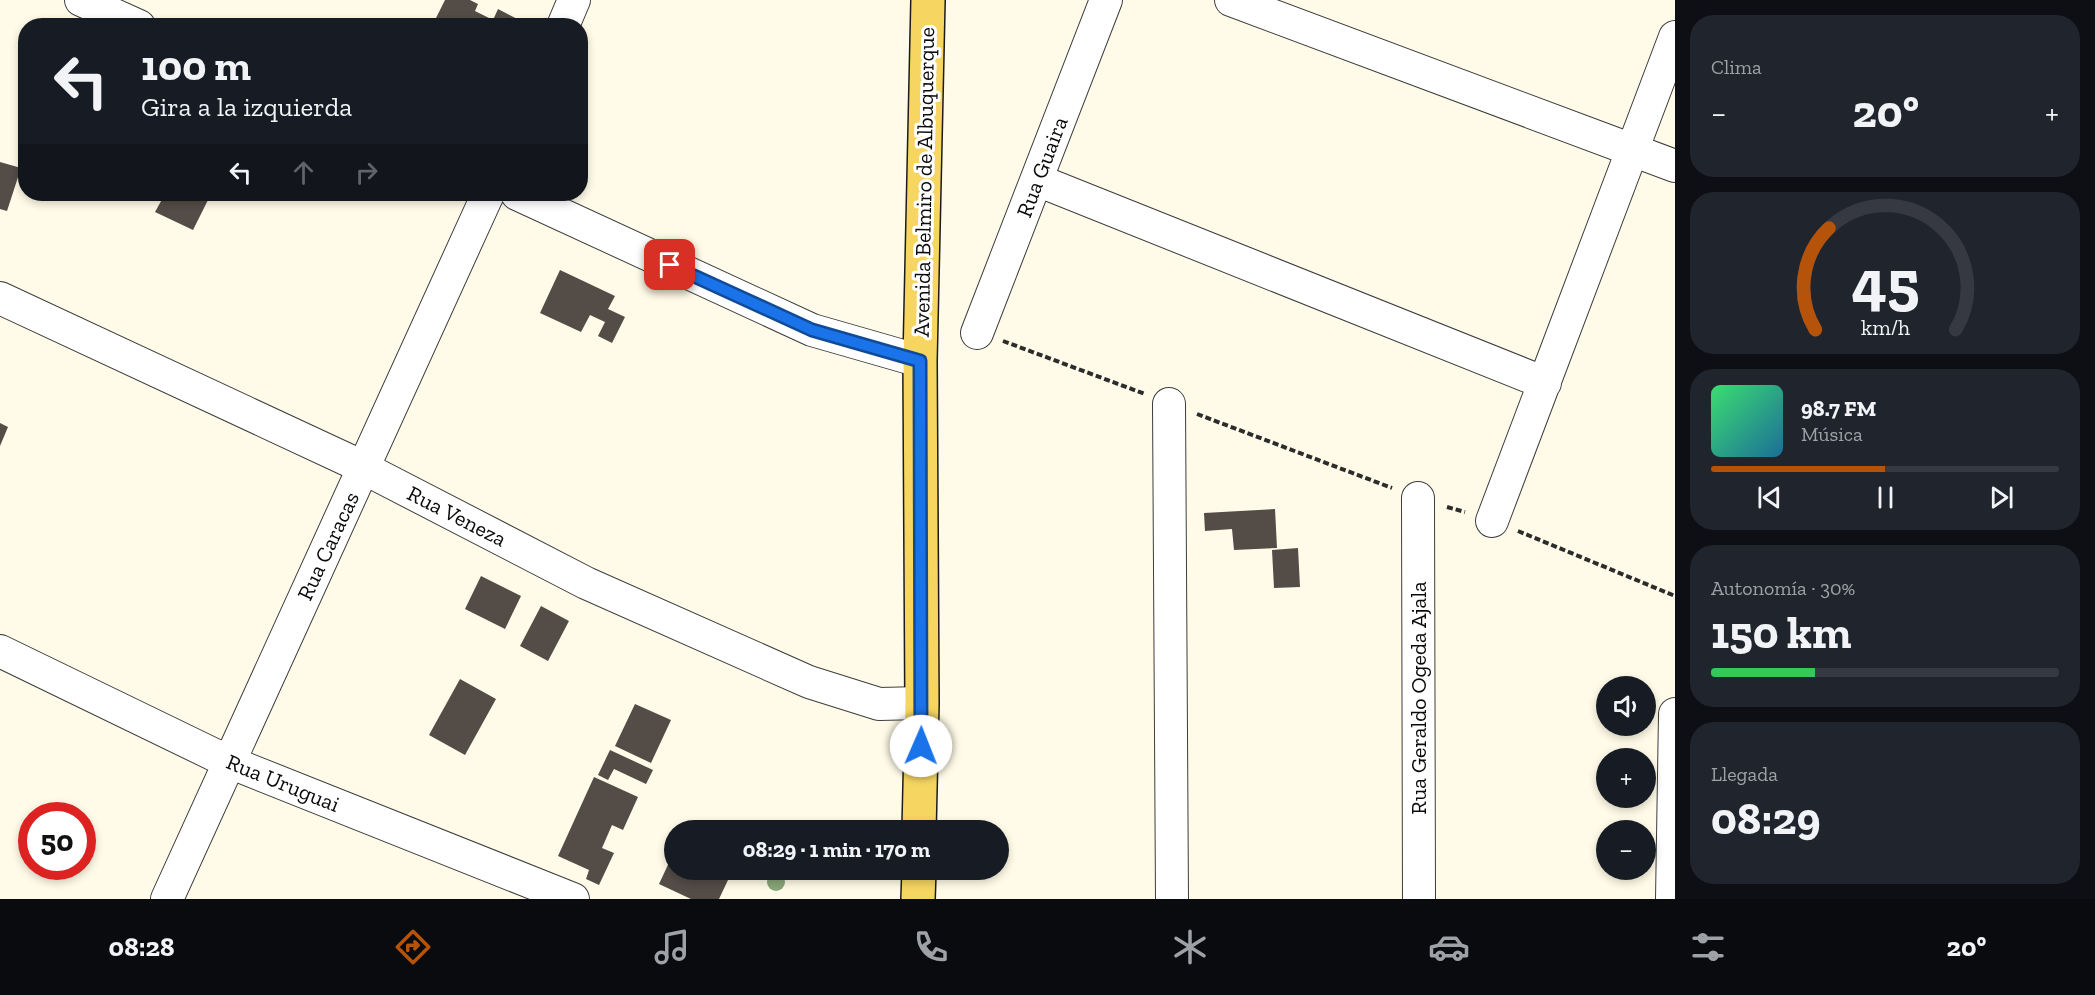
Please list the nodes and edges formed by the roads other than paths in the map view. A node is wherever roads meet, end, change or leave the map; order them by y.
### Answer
1 (81, 0) edge
2 (574, 0) edge
3 (928, 0) edge
4 (1106, 0) edge
5 (1231, 0) edge
6 (121, 18) edge
7 (566, 18) edge
8 (1675, 37) edge
9 (1633, 150) junction
10 (1675, 166) edge
11 (1037, 180) junction
12 (485, 201) edge
13 (531, 201) edge
14 (0, 298) edge
15 (977, 333) road end
16 (920, 361) junction
17 (1545, 383) junction
18 (1169, 404) road end
19 (364, 468) junction
20 (1418, 498) road end
21 (1492, 521) road end
22 (0, 651) edge
23 (922, 703) junction
24 (1675, 714) edge
25 (229, 762) junction
26 (920, 820) edge
27 (919, 880) edge
28 (167, 899) edge
29 (573, 899) edge
30 (918, 899) edge
31 (1172, 899) edge
32 (1419, 899) edge
33 (1672, 899) edge

1 - 6 street
2 - 7 street
3 - 16 main road, Avenida Belmiro de Albuquerque
4 - 11 street, Rua Guaira
5 - 9 street
8 - 9 street
9 - 10 street
9 - 17 street
11 - 15 street, Rua Guaira
11 - 17 street
12 - 19 street, Rua Caracas
13 - 16 street
14 - 19 street, Rua Veneza
16 - 23 main road, Avenida Belmiro de Albuquerque
17 - 21 street
18 - 31 street
19 - 23 street, Rua Veneza
19 - 25 street, Rua Caracas
20 - 32 street, Rua Geraldo Ogeda Ajala
22 - 25 street, Rua Uruguai
23 - 26 main road, Avenida Belmiro de Albuquerque
24 - 33 street
25 - 28 street, Rua Caracas
25 - 29 street, Rua Uruguai
27 - 30 main road

